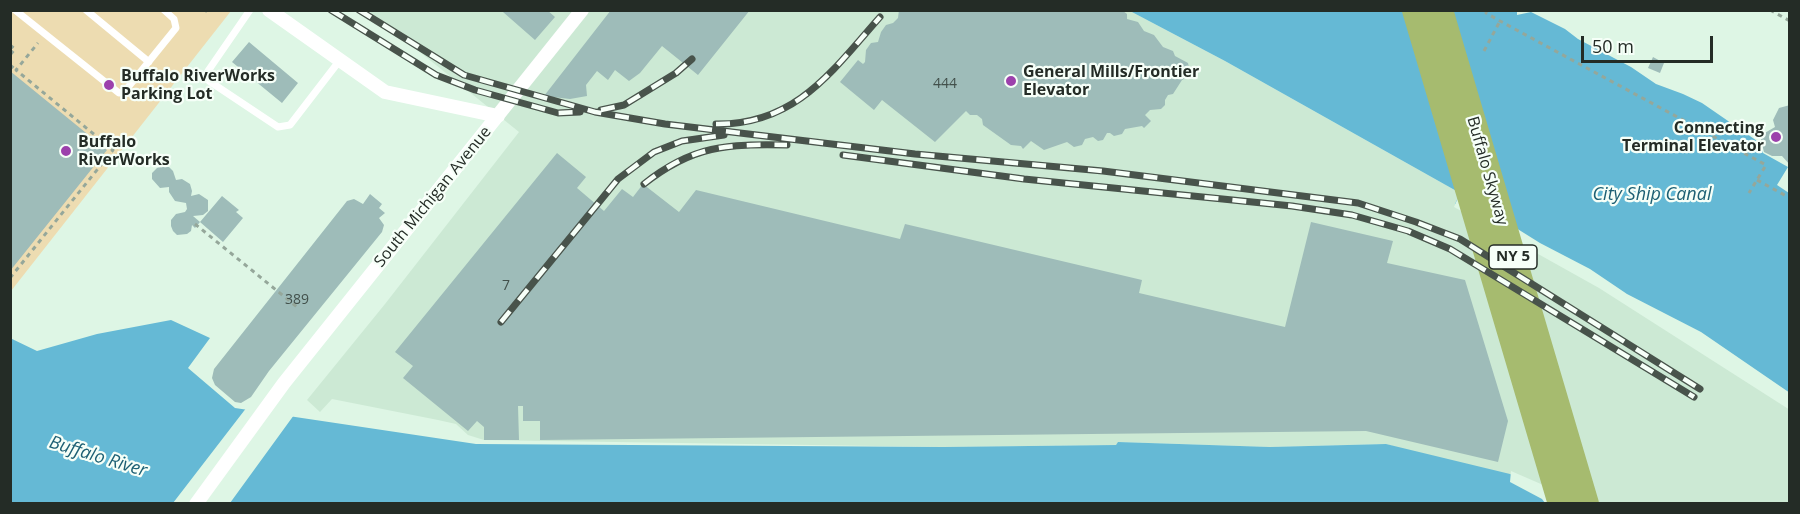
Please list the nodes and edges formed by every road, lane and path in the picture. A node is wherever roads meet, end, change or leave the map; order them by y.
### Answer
1 (15, 10) edge
2 (86, 10) edge
3 (164, 10) edge
4 (250, 10) edge
5 (269, 10) edge
6 (582, 10) edge
7 (1416, 10) edge
8 (1440, 10) edge
9 (1487, 10) edge
10 (1770, 10) edge
11 (1500, 21) junction
12 (1790, 21) edge
13 (45, 34) junction
14 (10, 45) edge
15 (1484, 51) dead end
16 (10, 55) edge
17 (340, 60) junction
18 (149, 62) junction
19 (10, 65) edge
20 (16, 70) junction
21 (498, 116) junction
22 (1756, 180) junction
23 (1749, 193) dead end
24 (1790, 198) edge
25 (195, 224) dead end
26 (10, 278) edge
27 (297, 307) dead end
28 (196, 504) edge
29 (1561, 504) edge
30 (1586, 504) edge

1 - 13 lane
2 - 18 lane
3 - 18 lane
4 - 17 lane
5 - 17 street
6 - 21 street, South Michigan Avenue
7 - 29 highway, Buffalo Skyway / NY 5
8 - 30 highway, Buffalo Skyway / NY 5
9 - 11 path
10 - 12 path
11 - 15 path
11 - 22 path
13 - 18 lane
13 - 20 path
14 - 16 path
17 - 21 street
19 - 20 path
20 - 26 path
21 - 28 street, South Michigan Avenue
22 - 23 path
22 - 24 path
25 - 27 path

